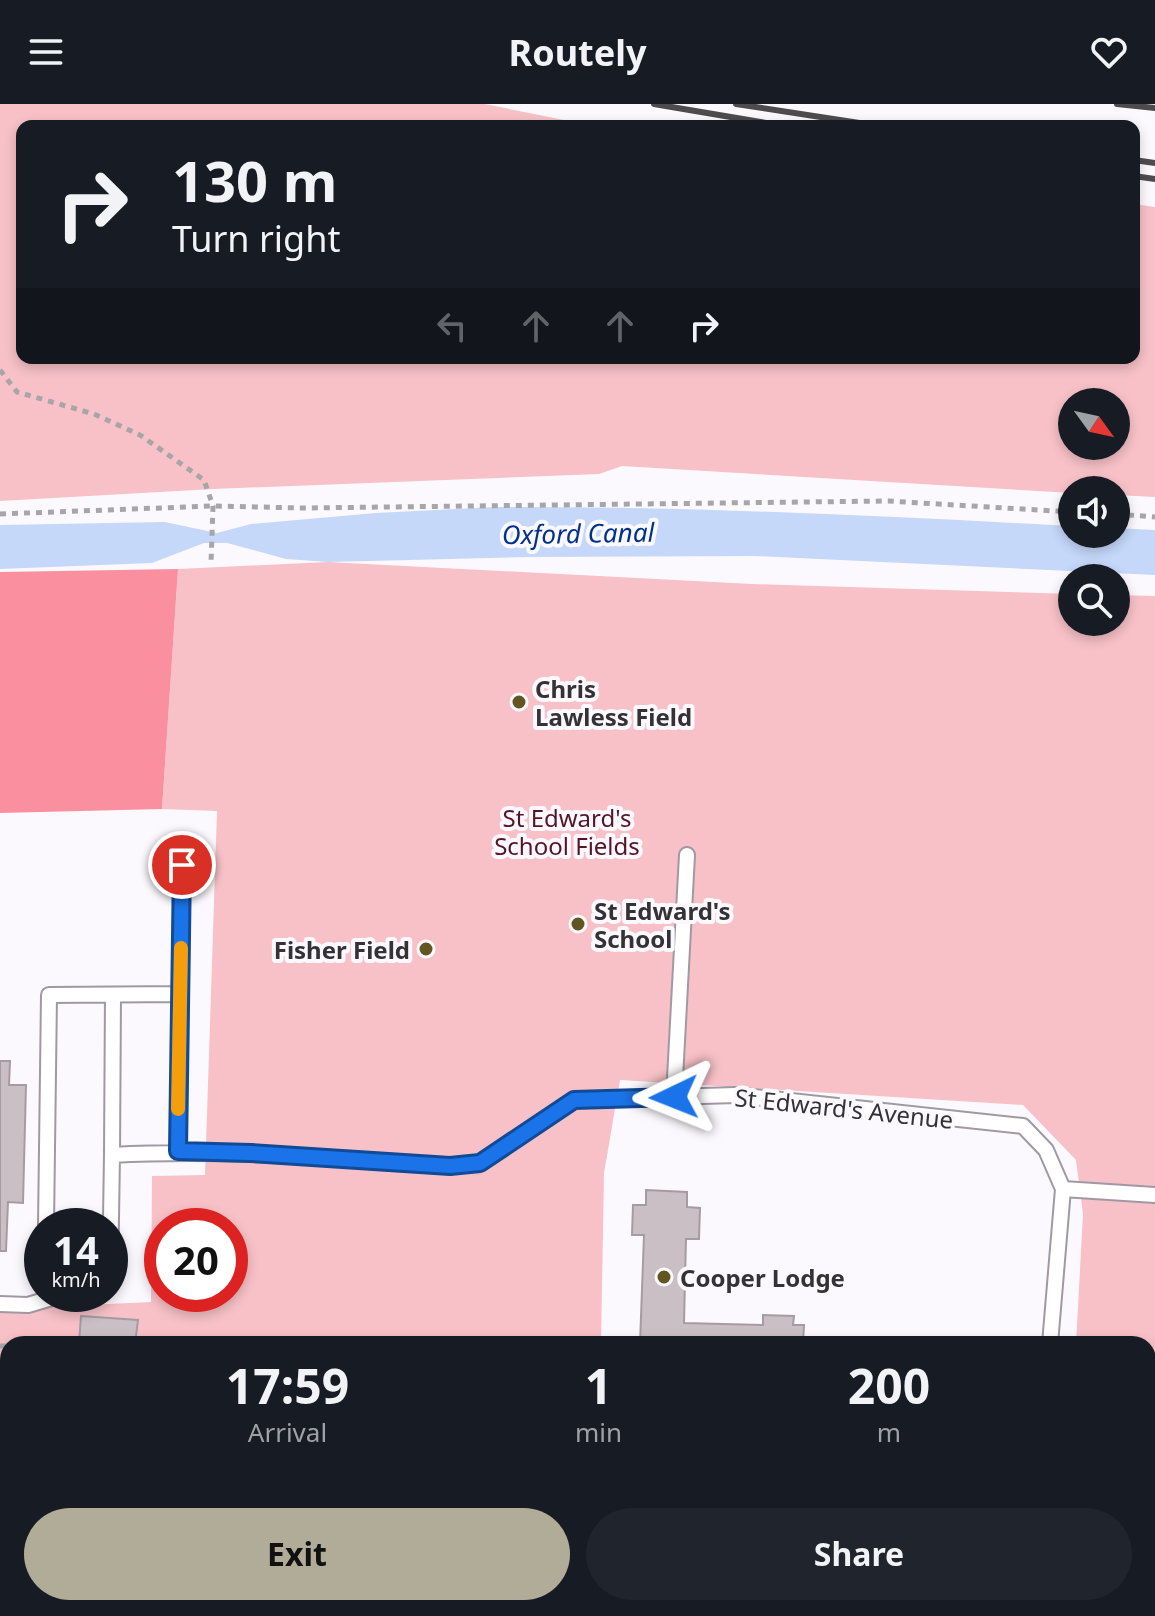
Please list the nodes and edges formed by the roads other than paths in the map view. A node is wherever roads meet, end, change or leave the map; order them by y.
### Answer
1 (687, 855) dead end
2 (182, 865) dead end
3 (180, 994) junction
4 (113, 995) junction
5 (674, 1097) junction
6 (178, 1151) junction
7 (112, 1155) junction
8 (1063, 1189) junction
9 (1155, 1195) edge
10 (46, 1208) edge
11 (111, 1208) edge
12 (0, 1304) edge
13 (24, 1305) edge
14 (1051, 1336) edge

1 - 5 lane
2 - 3 lane
3 - 4 lane
3 - 6 lane
4 - 7 lane
4 - 10 lane
5 - 6 lane, St Edward's Avenue
5 - 8 lane, St Edward's Avenue
6 - 7 lane, St Edward's Avenue
7 - 11 lane
8 - 9 lane
8 - 14 lane, St Edward's Avenue
12 - 13 lane

